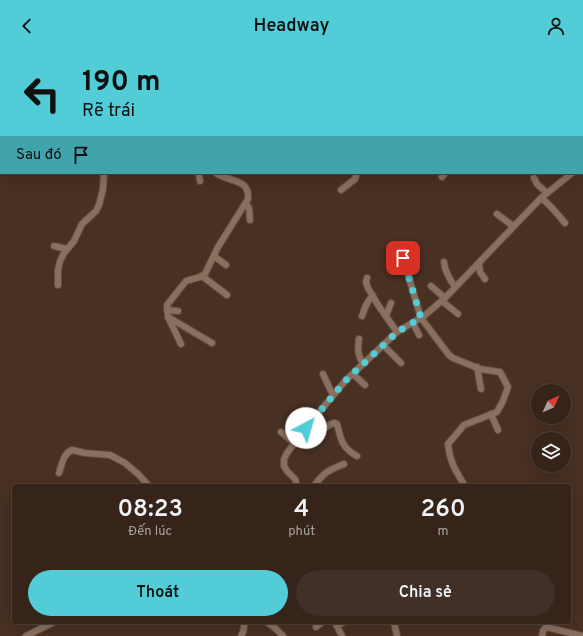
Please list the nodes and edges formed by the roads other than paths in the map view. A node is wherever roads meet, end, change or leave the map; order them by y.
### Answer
1 (104, 174) edge
2 (199, 174) edge
3 (218, 174) edge
4 (355, 174) edge
5 (563, 174) edge
6 (571, 174) edge
7 (534, 178) dead end
8 (566, 178) junction
9 (200, 181) dead end
10 (341, 190) dead end
11 (547, 193) junction
12 (541, 198) junction
13 (246, 204) junction
14 (497, 214) dead end
15 (250, 220) dead end
16 (565, 223) dead end
17 (513, 226) junction
18 (54, 246) dead end
19 (67, 249) junction
20 (214, 256) junction
21 (403, 258) dead end
22 (444, 262) dead end
23 (479, 264) junction
24 (226, 265) dead end
25 (202, 276) junction
26 (367, 278) dead end
27 (485, 279) dead end
28 (58, 285) dead end
29 (431, 286) dead end
30 (455, 287) junction
31 (227, 295) dead end
32 (373, 296) junction
33 (443, 299) junction
34 (391, 303) dead end
35 (178, 311) dead end
36 (168, 314) junction
37 (458, 314) dead end
38 (362, 316) dead end
39 (386, 316) junction
40 (421, 318) junction
41 (413, 323) junction
42 (397, 332) junction
43 (419, 335) dead end
44 (359, 339) dead end
45 (212, 342) dead end
46 (181, 344) dead end
47 (383, 345) junction
48 (401, 363) dead end
49 (363, 364) junction
50 (477, 367) junction
51 (323, 374) dead end
52 (353, 374) junction
53 (365, 385) dead end
54 (481, 389) dead end
55 (333, 395) junction
56 (491, 414) junction
57 (306, 428) junction
58 (498, 430) dead end
59 (281, 432) dead end
60 (294, 444) junction
61 (357, 456) dead end
62 (344, 464) dead end
63 (59, 473) dead end
64 (147, 484) edge
65 (297, 484) edge
66 (316, 484) edge
67 (464, 484) edge
68 (50, 624) edge
69 (245, 624) edge
70 (270, 624) edge
71 (320, 624) edge
72 (336, 624) edge
73 (394, 624) edge
74 (316, 627) dead end
75 (244, 635) edge
76 (340, 635) edge
77 (26, 636) edge
78 (283, 636) edge
79 (397, 636) edge
80 (542, 636) edge
81 (583, 636) edge

1 - 19 street
2 - 9 street
3 - 13 street
4 - 10 street
5 - 8 street
6 - 8 street
7 - 11 street
8 - 11 street
11 - 12 street
12 - 16 street
12 - 17 street
13 - 15 street
13 - 20 street
14 - 17 street
17 - 23 street
18 - 19 street
19 - 28 street
20 - 24 street
20 - 25 street
21 - 40 street
22 - 30 street
23 - 27 street
23 - 30 street
25 - 31 street
25 - 36 street
26 - 32 street
29 - 33 street
30 - 33 street
32 - 38 street
32 - 39 street
33 - 37 street
33 - 40 street
34 - 39 street
35 - 36 street
36 - 45 street
36 - 46 street
39 - 42 street
40 - 41 street
40 - 50 street
41 - 42 street
41 - 43 street
42 - 47 street
44 - 49 street
47 - 48 street
47 - 49 street
49 - 52 street
50 - 54 street
50 - 56 street
51 - 55 street
52 - 53 street
52 - 55 street
55 - 57 street
56 - 58 street
56 - 67 street
57 - 60 street
57 - 61 street
59 - 60 street
60 - 65 street
62 - 66 street
63 - 64 street
68 - 77 street
69 - 75 street
70 - 78 street
71 - 74 street
72 - 76 street
73 - 79 street
80 - 81 street

